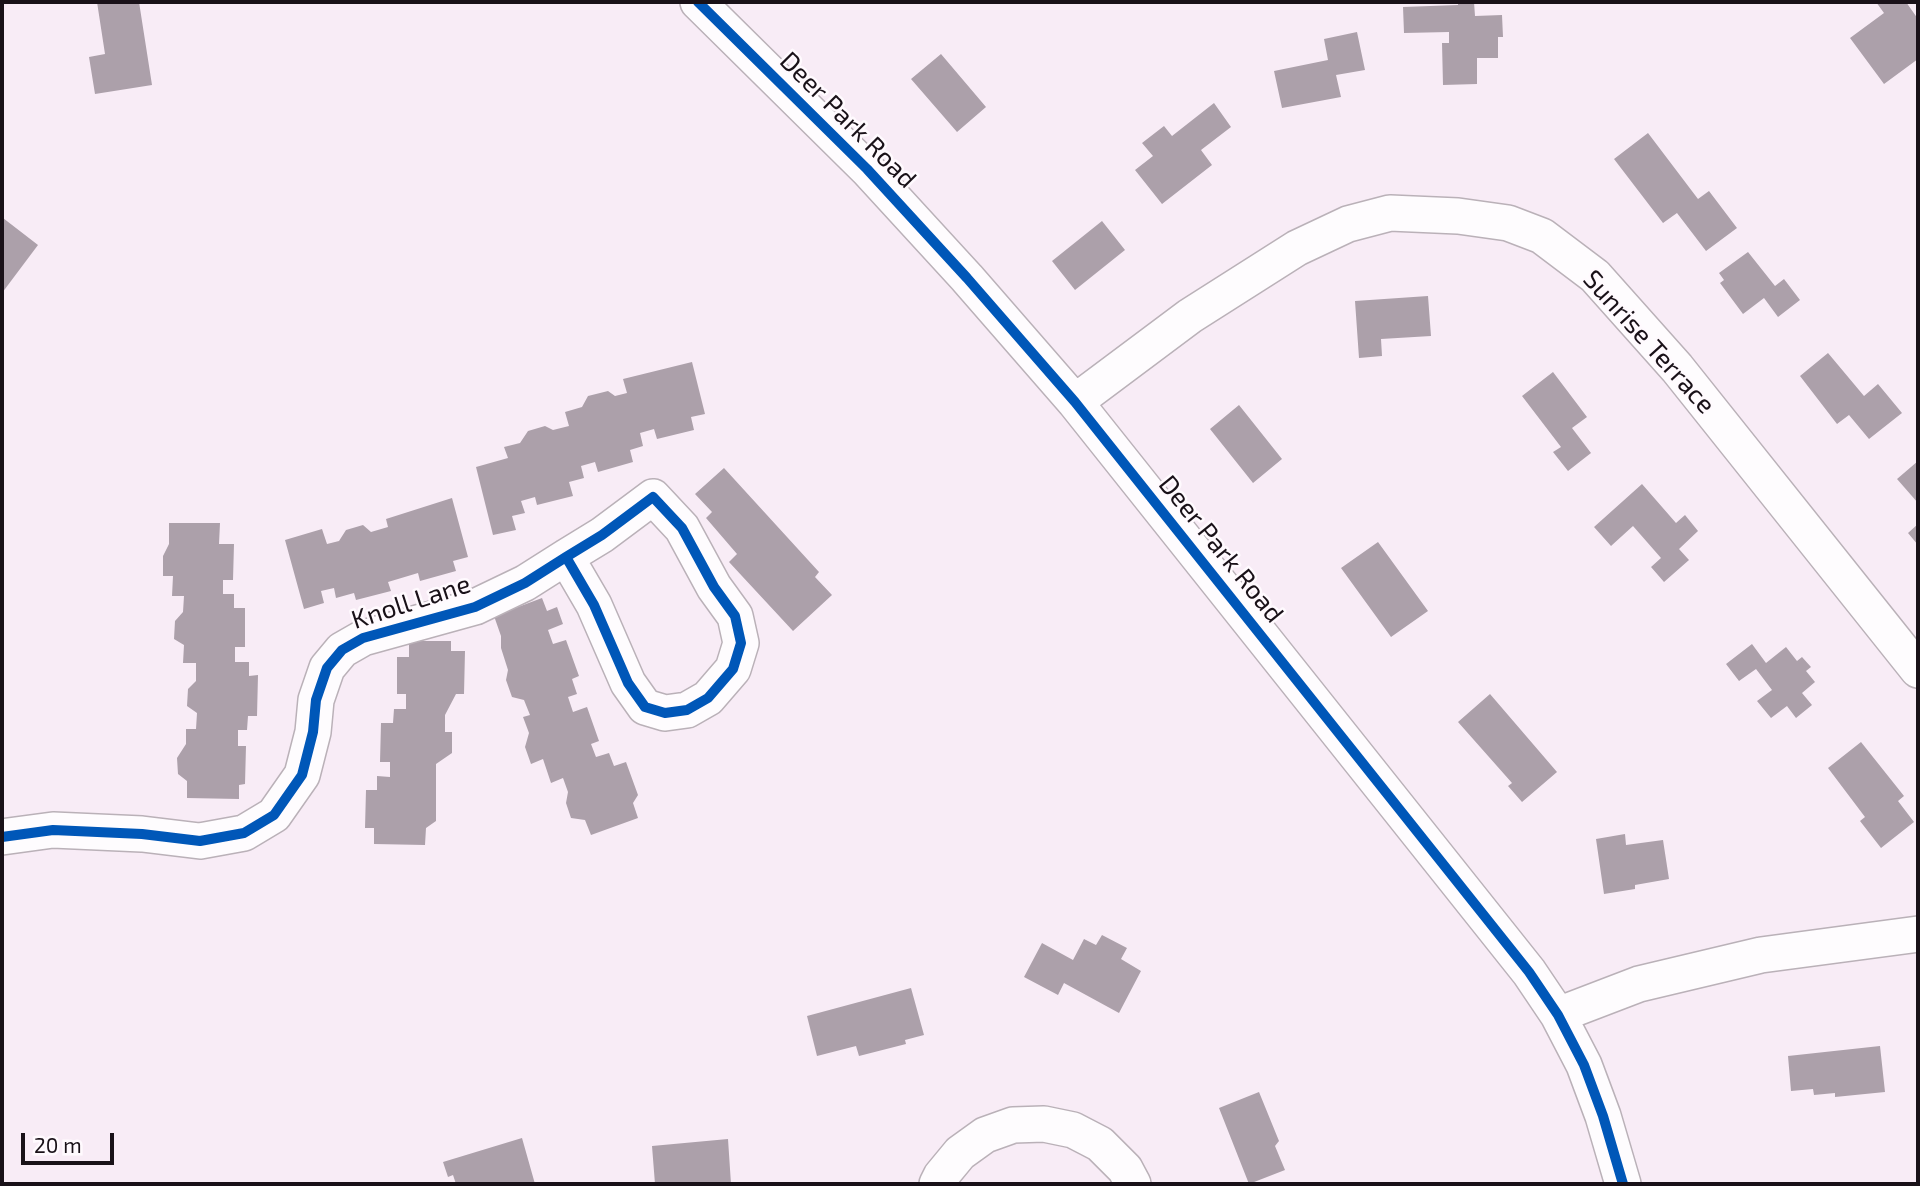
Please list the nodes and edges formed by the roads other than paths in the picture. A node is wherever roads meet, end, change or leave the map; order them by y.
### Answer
1 (698, 2) edge
2 (1075, 402) junction
3 (566, 557) junction
4 (1918, 670) edge
5 (2, 837) edge
6 (1918, 934) edge
7 (1558, 1015) junction
8 (937, 1184) edge
9 (1133, 1184) edge
10 (1623, 1184) edge

1 - 2 street, Deer Park Road
2 - 4 street, Sunrise Terrace
2 - 7 street, Deer Park Road
3 - 3 street, Knoll Lane
3 - 5 street, Knoll Lane
6 - 7 street
7 - 10 street, Deer Park Road
8 - 9 street

